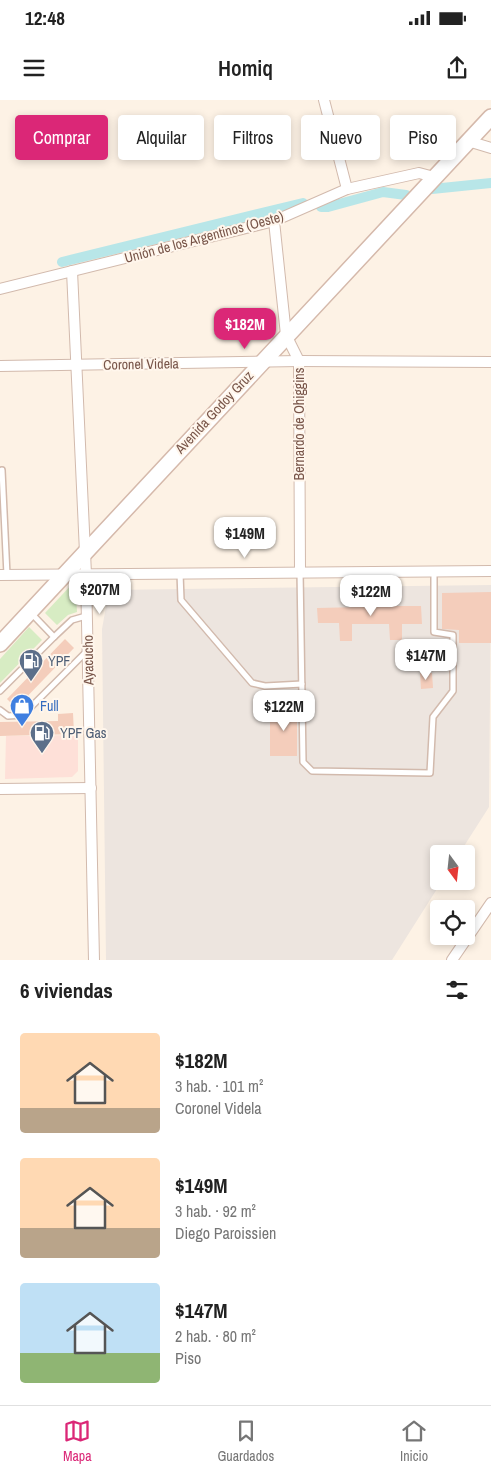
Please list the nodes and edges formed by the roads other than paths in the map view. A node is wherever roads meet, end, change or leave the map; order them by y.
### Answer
1 (324, 100) edge
2 (491, 117) edge
3 (468, 141) junction
4 (491, 148) edge
5 (434, 177) junction
6 (347, 189) junction
7 (274, 221) junction
8 (72, 271) junction
9 (0, 290) edge
10 (286, 335) junction
11 (299, 361) junction
12 (261, 362) junction
13 (491, 362) edge
14 (77, 365) junction
15 (0, 366) edge
16 (2, 470) dead end
17 (85, 551) junction
18 (300, 571) junction
19 (434, 571) junction
20 (491, 571) edge
21 (180, 573) junction
22 (64, 574) junction
23 (86, 574) junction
24 (4, 575) edge
25 (29, 612) junction
26 (87, 615) junction
27 (54, 637) junction
28 (0, 644) edge
29 (88, 650) junction
30 (302, 684) junction
31 (0, 691) edge
32 (0, 710) edge
33 (91, 788) junction
34 (0, 789) edge
35 (491, 903) edge
36 (94, 960) edge
37 (452, 960) edge

1 - 6 street
2 - 3 main road, Avenida Godoy Gruz
3 - 4 street
3 - 5 main road, Avenida Godoy Gruz
5 - 6 street, Unión de los Argentinos (Oeste)
5 - 10 main road, Avenida Godoy Gruz
6 - 7 street, Unión de los Argentinos (Oeste)
7 - 8 street, Unión de los Argentinos (Oeste)
7 - 10 street, Bernardo de Ohiggins
8 - 9 street, Unión de los Argentinos (Oeste)
8 - 14 street, Ayacucho
10 - 11 street, Bernardo de Ohiggins
10 - 12 main road, Avenida Godoy Gruz
11 - 12 street, Coronel Videla
11 - 13 street, Coronel Videla
11 - 18 street, Bernardo de Ohiggins
12 - 14 street, Coronel Videla
12 - 17 main road, Avenida Godoy Gruz
14 - 15 street, Coronel Videla
14 - 17 street, Ayacucho
16 - 24 lane
17 - 22 main road, Avenida Godoy Gruz
17 - 23 street, Ayacucho
18 - 19 street
18 - 21 street
18 - 30 lane
19 - 20 street
19 - 30 lane
21 - 23 street
21 - 30 lane
22 - 23 street
22 - 24 street
22 - 25 main road, Avenida Godoy Gruz
23 - 26 street, Ayacucho
25 - 27 lane
25 - 28 main road, Avenida Godoy Gruz
26 - 27 lane
26 - 29 street, Ayacucho
27 - 31 lane
29 - 32 lane
29 - 33 street, Ayacucho
33 - 34 street
33 - 36 street, Ayacucho
35 - 37 street

